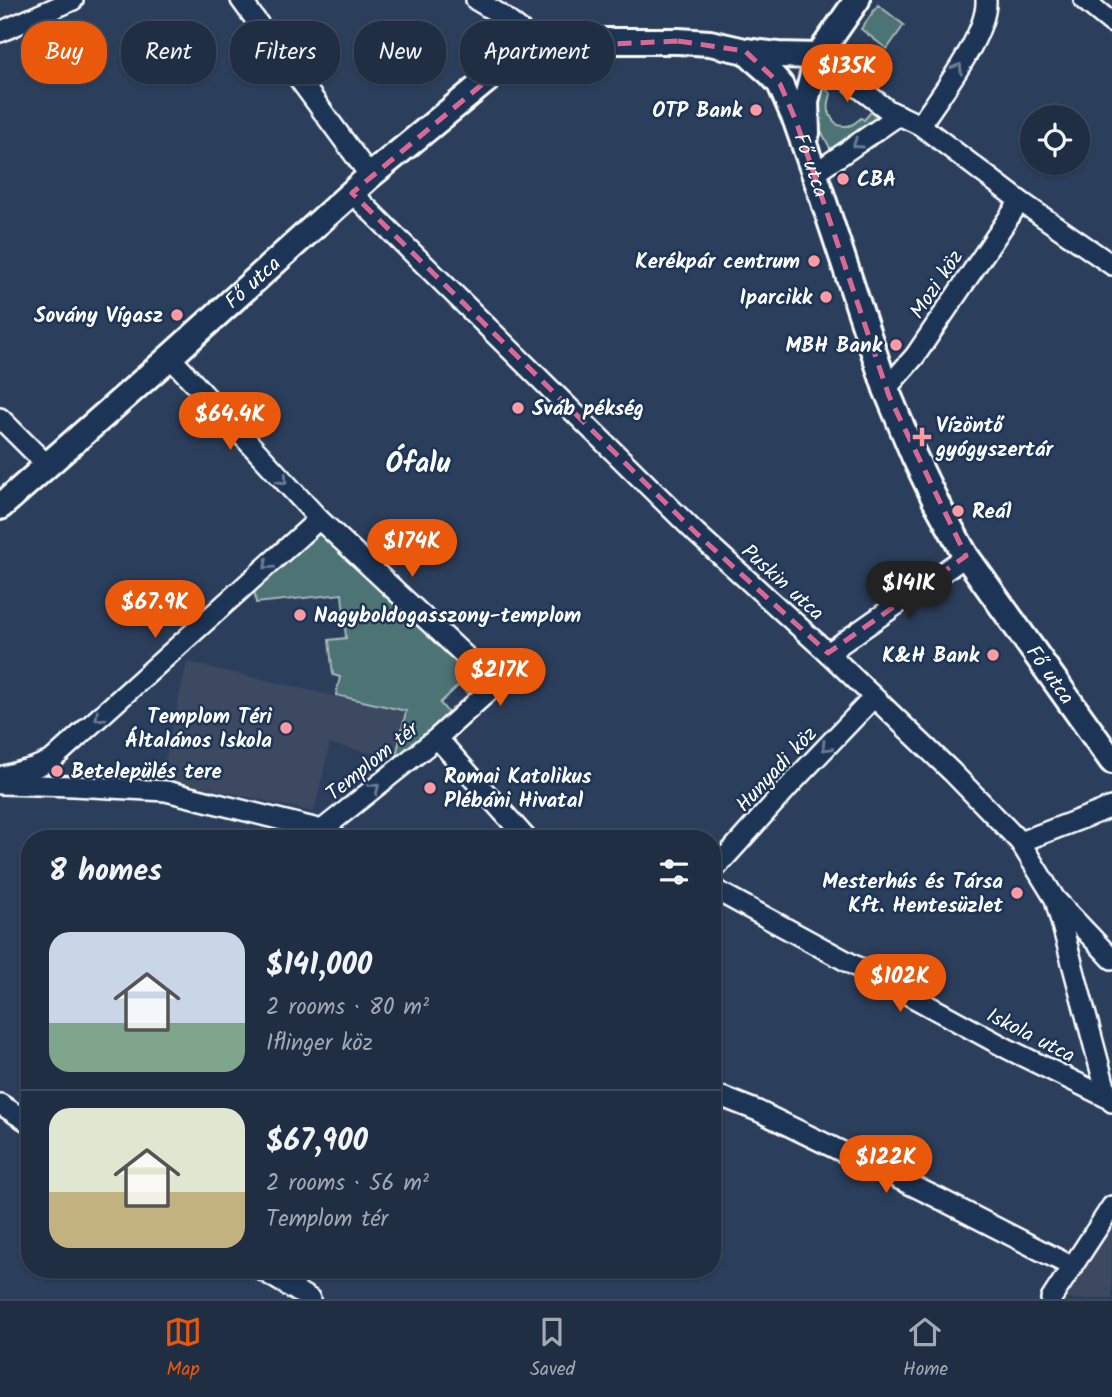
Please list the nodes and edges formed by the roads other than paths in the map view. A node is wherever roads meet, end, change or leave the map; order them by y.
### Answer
1 (73, 0) edge
2 (241, 0) edge
3 (476, 0) edge
4 (857, 0) edge
5 (986, 0) edge
6 (1084, 0) edge
7 (508, 21) edge
8 (1112, 23) edge
9 (0, 32) edge
10 (614, 41) edge
11 (746, 51) junction
12 (813, 59) junction
13 (482, 84) edge
14 (780, 84) junction
15 (898, 115) junction
16 (920, 125) junction
17 (812, 166) junction
18 (361, 184) junction
19 (1020, 201) junction
20 (1109, 257) edge
21 (170, 358) junction
22 (886, 390) junction
23 (0, 418) edge
24 (47, 465) junction
25 (0, 507) edge
26 (318, 519) junction
27 (966, 556) junction
28 (828, 653) junction
29 (873, 698) junction
30 (437, 738) junction
31 (1112, 761) edge
32 (0, 777) edge
33 (0, 784) edge
34 (1112, 807) edge
35 (313, 830) edge
36 (334, 830) edge
37 (519, 830) edge
38 (1020, 842) junction
39 (721, 862) edge
40 (721, 893) edge
41 (1055, 899) junction
42 (1112, 959) edge
43 (721, 1097) edge
44 (1111, 1100) edge
45 (0, 1104) edge
46 (21, 1117) edge
47 (1112, 1206) edge
48 (1073, 1267) junction
49 (275, 1278) edge
50 (310, 1299) edge
51 (1051, 1299) edge

1 - 9 street
2 - 18 street, Puskin utca
3 - 7 street
4 - 12 main road
16 -> 5 street
6 - 8 street
10 - 11 main road, Fő utca
11 - 12 main road
11 - 14 main road, Fő utca
12 - 14 main road
12 - 15 street
12 - 17 main road
13 - 18 main road, Fő utca
14 - 17 main road, Fő utca
15 - 16 street
15 -> 17 street
16 - 19 street
17 - 22 main road, Fő utca
18 - 21 main road, Fő utca
18 - 28 street, Puskin utca
19 - 20 street
19 - 22 street, Mozi köz
21 - 24 main road, Fő utca
21 -> 26 street
22 - 27 main road, Fő utca
23 - 24 street
24 - 25 main road, Fő utca
26 - 30 street, Templom tér
26 -> 32 street
27 - 28 street
27 - 31 main road, Fő utca
28 - 29 street, Puskin utca
29 - 38 street, Puskin utca
29 -> 39 street, Hunyadi köz
36 -> 30 street, Templom tér
30 - 37 street
33 - 35 street
34 - 38 street
38 - 41 street, Puskin utca
40 - 44 street, Iskola utca
41 - 42 street
41 - 44 street, Puskin utca
43 - 48 street
45 - 46 street
47 - 48 street
48 - 51 street
49 - 50 street

